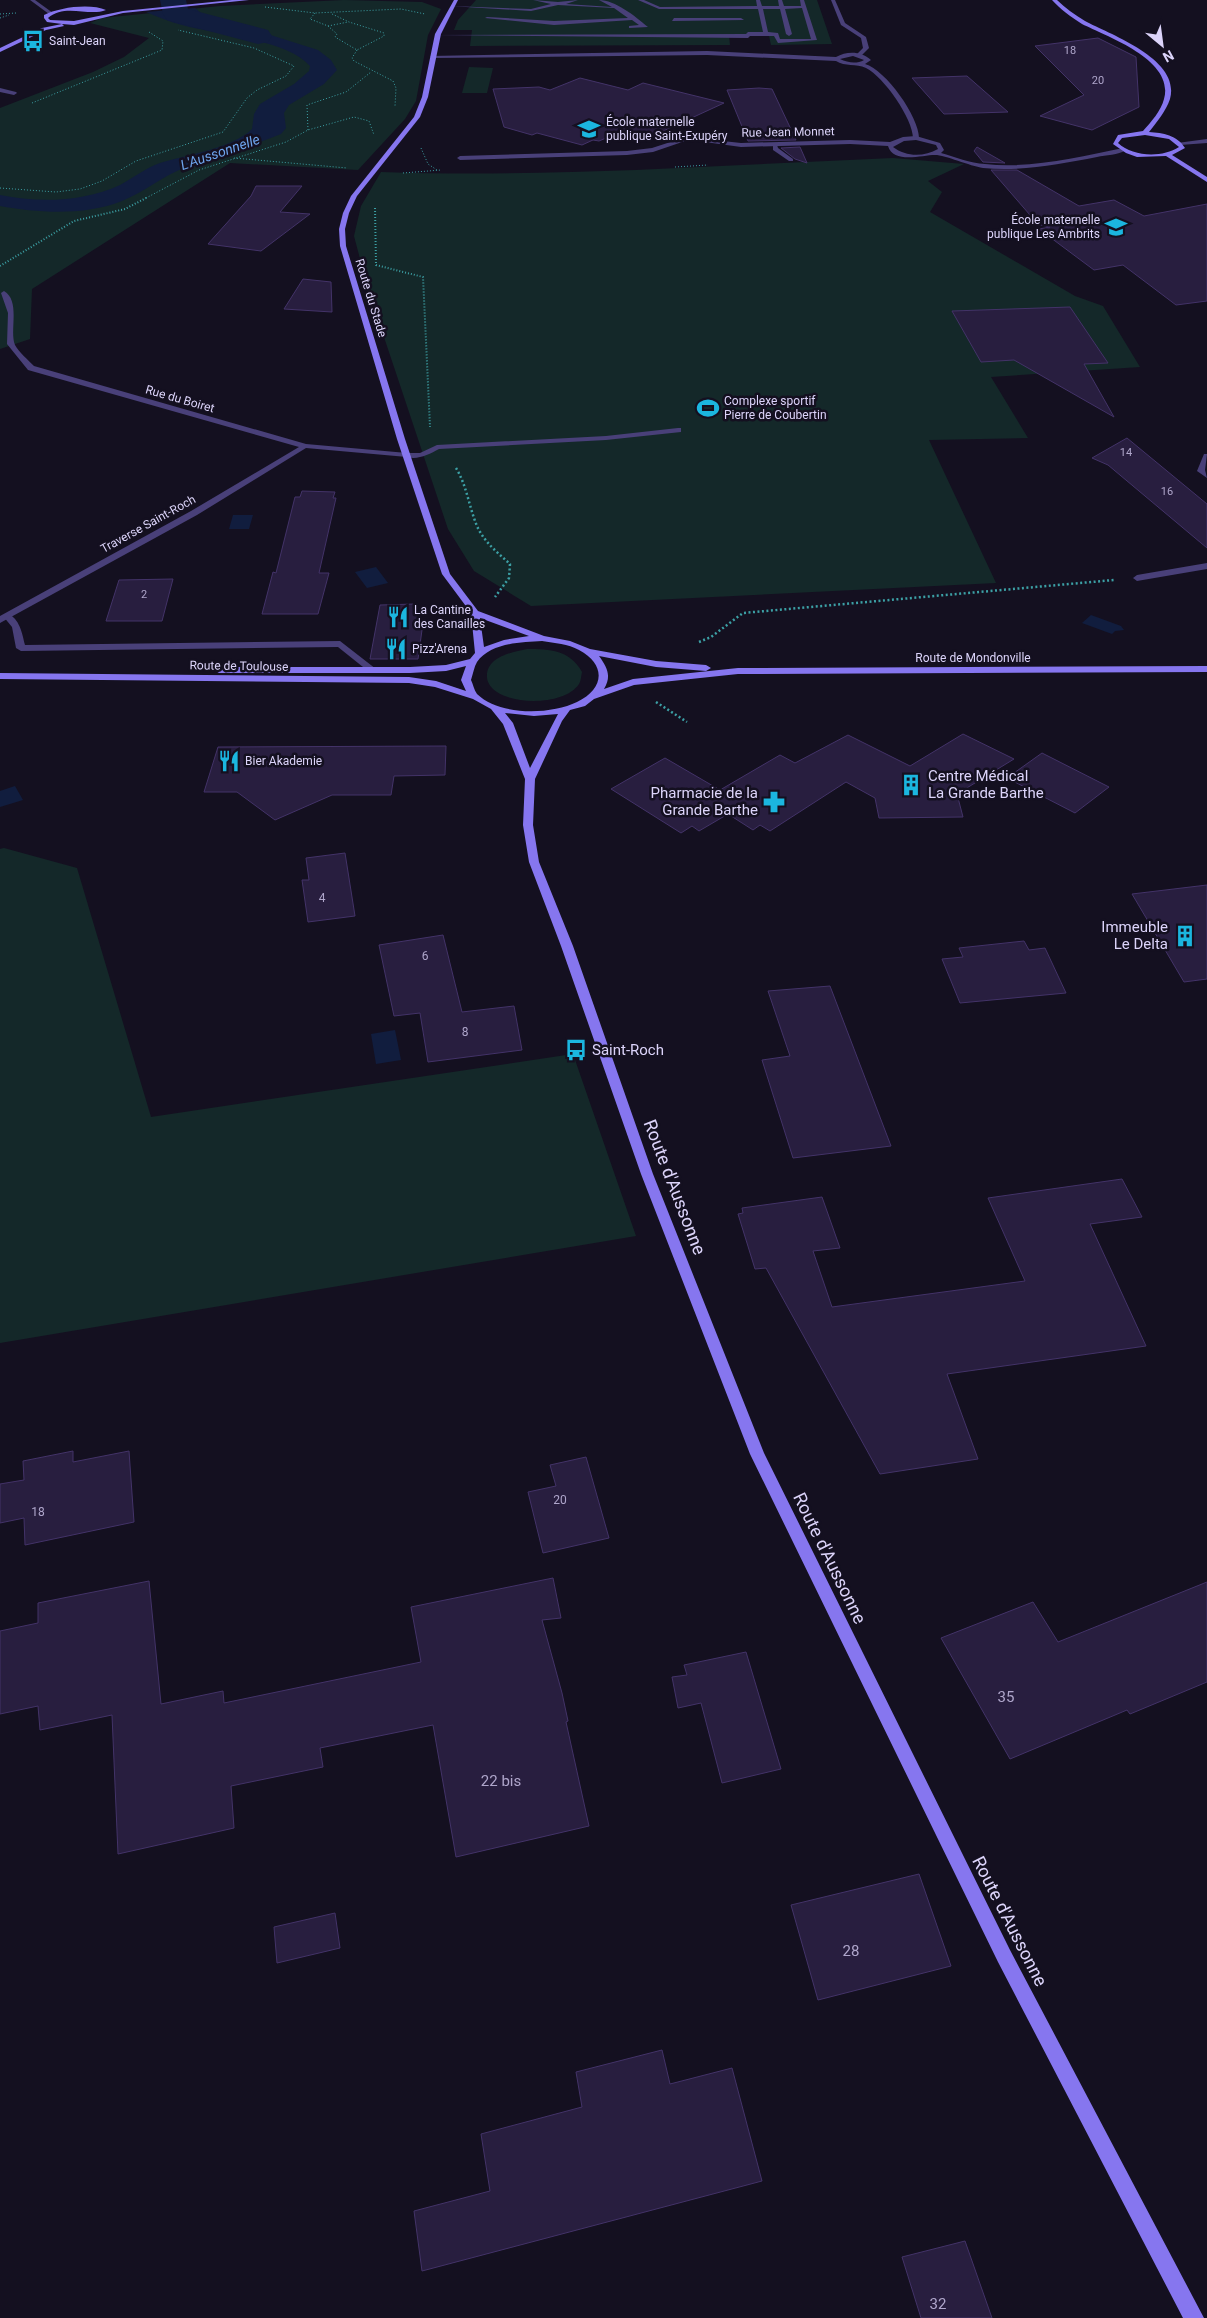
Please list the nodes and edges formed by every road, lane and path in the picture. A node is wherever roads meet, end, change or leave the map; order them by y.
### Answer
1 (32, 0) edge
2 (248, 0) edge
3 (503, 0) edge
4 (535, 0) edge
5 (576, 0) edge
6 (601, 0) edge
7 (666, 0) edge
8 (689, 0) edge
9 (711, 0) edge
10 (736, 0) edge
11 (758, 0) edge
12 (780, 0) edge
13 (802, 0) edge
14 (833, 0) edge
15 (1054, 0) edge
16 (644, 1) edge
17 (234, 2) junction
18 (525, 2) dead end
19 (454, 3) edge
20 (562, 4) junction
21 (738, 7) junction
22 (760, 7) junction
23 (782, 7) junction
24 (804, 7) junction
25 (494, 8) junction
26 (616, 8) junction
27 (666, 8) junction
28 (689, 8) junction
29 (703, 8) junction
30 (712, 8) junction
31 (719, 8) junction
32 (517, 9) junction
33 (531, 10) junction
34 (90, 11) junction
35 (124, 12) junction
36 (51, 13) junction
37 (315, 13) junction
38 (328, 13) junction
39 (12, 14) dead end
40 (549, 14) dead end
41 (446, 16) junction
42 (558, 16) dead end
43 (0, 18) edge
44 (92, 18) junction
45 (632, 20) junction
46 (674, 20) junction
47 (690, 20) junction
48 (706, 20) junction
49 (721, 20) junction
50 (741, 20) junction
51 (49, 21) junction
52 (349, 22) junction
53 (66, 23) junction
54 (569, 24) junction
55 (328, 26) junction
56 (511, 27) dead end
57 (608, 27) dead end
58 (627, 27) dead end
59 (681, 27) junction
60 (743, 27) junction
61 (44, 29) junction
62 (178, 30) dead end
63 (147, 31) dead end
64 (582, 34) junction
65 (675, 34) junction
66 (720, 34) junction
67 (766, 34) junction
68 (776, 34) junction
69 (789, 34) junction
70 (813, 34) junction
71 (438, 35) junction
72 (485, 35) junction
73 (747, 35) junction
74 (583, 42) junction
75 (675, 42) junction
76 (0, 50) edge
77 (357, 50) junction
78 (859, 55) junction
79 (433, 56) junction
80 (837, 59) junction
81 (861, 64) junction
82 (371, 72) junction
83 (0, 90) edge
84 (14, 93) dead end
85 (27, 105) dead end
86 (393, 111) dead end
87 (308, 130) junction
88 (1145, 133) junction
89 (916, 138) junction
90 (398, 141) junction
91 (1207, 141) edge
92 (1180, 143) junction
93 (890, 144) junction
94 (775, 146) junction
95 (1123, 150) junction
96 (936, 153) junction
97 (1168, 155) junction
98 (230, 158) junction
99 (460, 158) dead end
100 (791, 160) dead end
101 (375, 170) junction
102 (400, 173) dead end
103 (1207, 180) edge
104 (0, 188) edge
105 (375, 208) dead end
106 (0, 266) edge
107 (4, 292) dead end
108 (678, 430) dead end
109 (305, 446) junction
110 (437, 447) junction
111 (407, 455) junction
112 (1207, 456) edge
113 (1207, 476) edge
114 (1207, 566) edge
115 (1137, 578) joint
116 (494, 601) dead end
117 (475, 613) junction
118 (4, 618) edge
119 (542, 638) junction
120 (696, 643) dead end
121 (589, 652) junction
122 (476, 658) junction
123 (371, 669) junction
124 (1207, 669) edge
125 (738, 671) junction
126 (0, 672) edge
127 (0, 676) edge
128 (594, 696) junction
129 (476, 697) junction
130 (654, 699) dead end
131 (495, 708) junction
132 (566, 710) junction
133 (687, 722) dead end
134 (530, 779) junction
135 (1194, 2318) edge

1 - 36 street
2 - 17 main road
3 - 25 street
4 - 20 street
5 - 20 street
6 - 26 street
7 - 27 street
8 - 28 street
9 - 30 street
10 - 21 street
11 - 22 street
12 - 23 street
13 - 24 street
14 - 78 street
15 - 88 main road
16 - 27 street
17 - 35 main road
17 - 37 path
18 - 32 street
19 - 25 street
19 - 41 main road, Route du Stade
20 - 26 street
20 - 33 street
21 - 22 street
21 - 31 street
21 - 50 street
22 - 23 street
22 - 67 street
23 - 24 street
23 - 69 street
24 - 70 street
25 - 32 street
25 - 54 street
26 - 45 street
27 - 28 street
27 - 46 street
28 - 29 street
28 - 47 street
29 - 30 street
29 - 48 street
30 - 31 street
31 - 49 street
32 - 33 street
33 - 40 street
34 - 35 main road
34 - 36 main road
34 - 44 main road
35 - 44 main road
36 - 51 main road
37 - 38 path
37 - 55 path
38 - 41 path
38 - 52 path
39 - 43 path
41 - 71 main road, Route du Stade
42 - 54 street
44 - 53 main road
45 - 54 street
45 - 58 street
46 - 47 street
46 - 59 street
47 - 48 street
48 - 49 street
49 - 50 street
50 - 60 street
51 - 53 main road
51 - 61 main road
52 - 55 path
52 - 77 path
53 - 61 main road
54 - 56 street
54 - 57 street
55 - 77 path
59 - 60 street
59 - 65 street
60 - 73 street
61 - 76 main road
62 - 104 path
63 - 85 path
64 - 65 street
64 - 72 street
64 - 74 street
65 - 66 street
65 - 75 street
66 - 73 street
66 - 75 street
67 - 68 street
67 - 73 street
68 - 69 street
68 - 70 street
69 - 70 street
71 - 72 street
71 - 79 main road, Route du Stade
72 - 74 street
74 - 75 street
77 - 82 path
78 - 80 street
78 - 81 street
79 - 80 street
79 - 90 main road, Route du Stade
80 - 81 street
81 - 89 street
82 - 86 path
82 - 87 path
83 - 84 street
87 - 90 path
87 - 98 path
88 - 92 main road
88 - 95 main road
89 - 93 street
89 - 96 street
90 - 101 main road, Route du Stade
90 - 102 path
91 - 92 street
92 - 97 main road
93 - 94 street, Rue Jean Monnet
93 - 96 street
94 - 99 street, Rue Jean Monnet
94 - 100 street
95 - 96 street
95 - 97 main road
97 - 103 main road
98 - 101 path
98 - 106 path
101 - 111 main road, Route du Stade
105 - 110 path
107 - 109 street, Rue du Boiret
108 - 110 street, Rue du Boiret
109 - 111 street, Rue du Boiret
109 - 118 street, Traverse Saint-Roch
110 - 111 street, Rue du Boiret
110 - 116 path
111 - 117 main road, Route du Stade
112 - 113 street
114 - 115 street
115 - 120 path
117 - 119 main road
117 - 122 main road, Route du Stade
118 - 123 street
119 - 121 main road
119 - 122 main road
121 - 125 main road, Route de Mondonville
121 - 128 main road
122 - 123 main road, Route de Toulouse
122 - 129 main road
123 - 126 main road, Route de Toulouse
124 - 125 main road, Route de Mondonville
125 - 128 main road, Route de Mondonville
127 - 129 main road, Route de Toulouse
128 - 132 main road
129 - 131 main road
130 - 133 path
131 - 132 main road
131 - 134 main road, Route d'Aussonne
132 - 134 main road, Route d'Aussonne
134 - 135 main road, Route d'Aussonne

